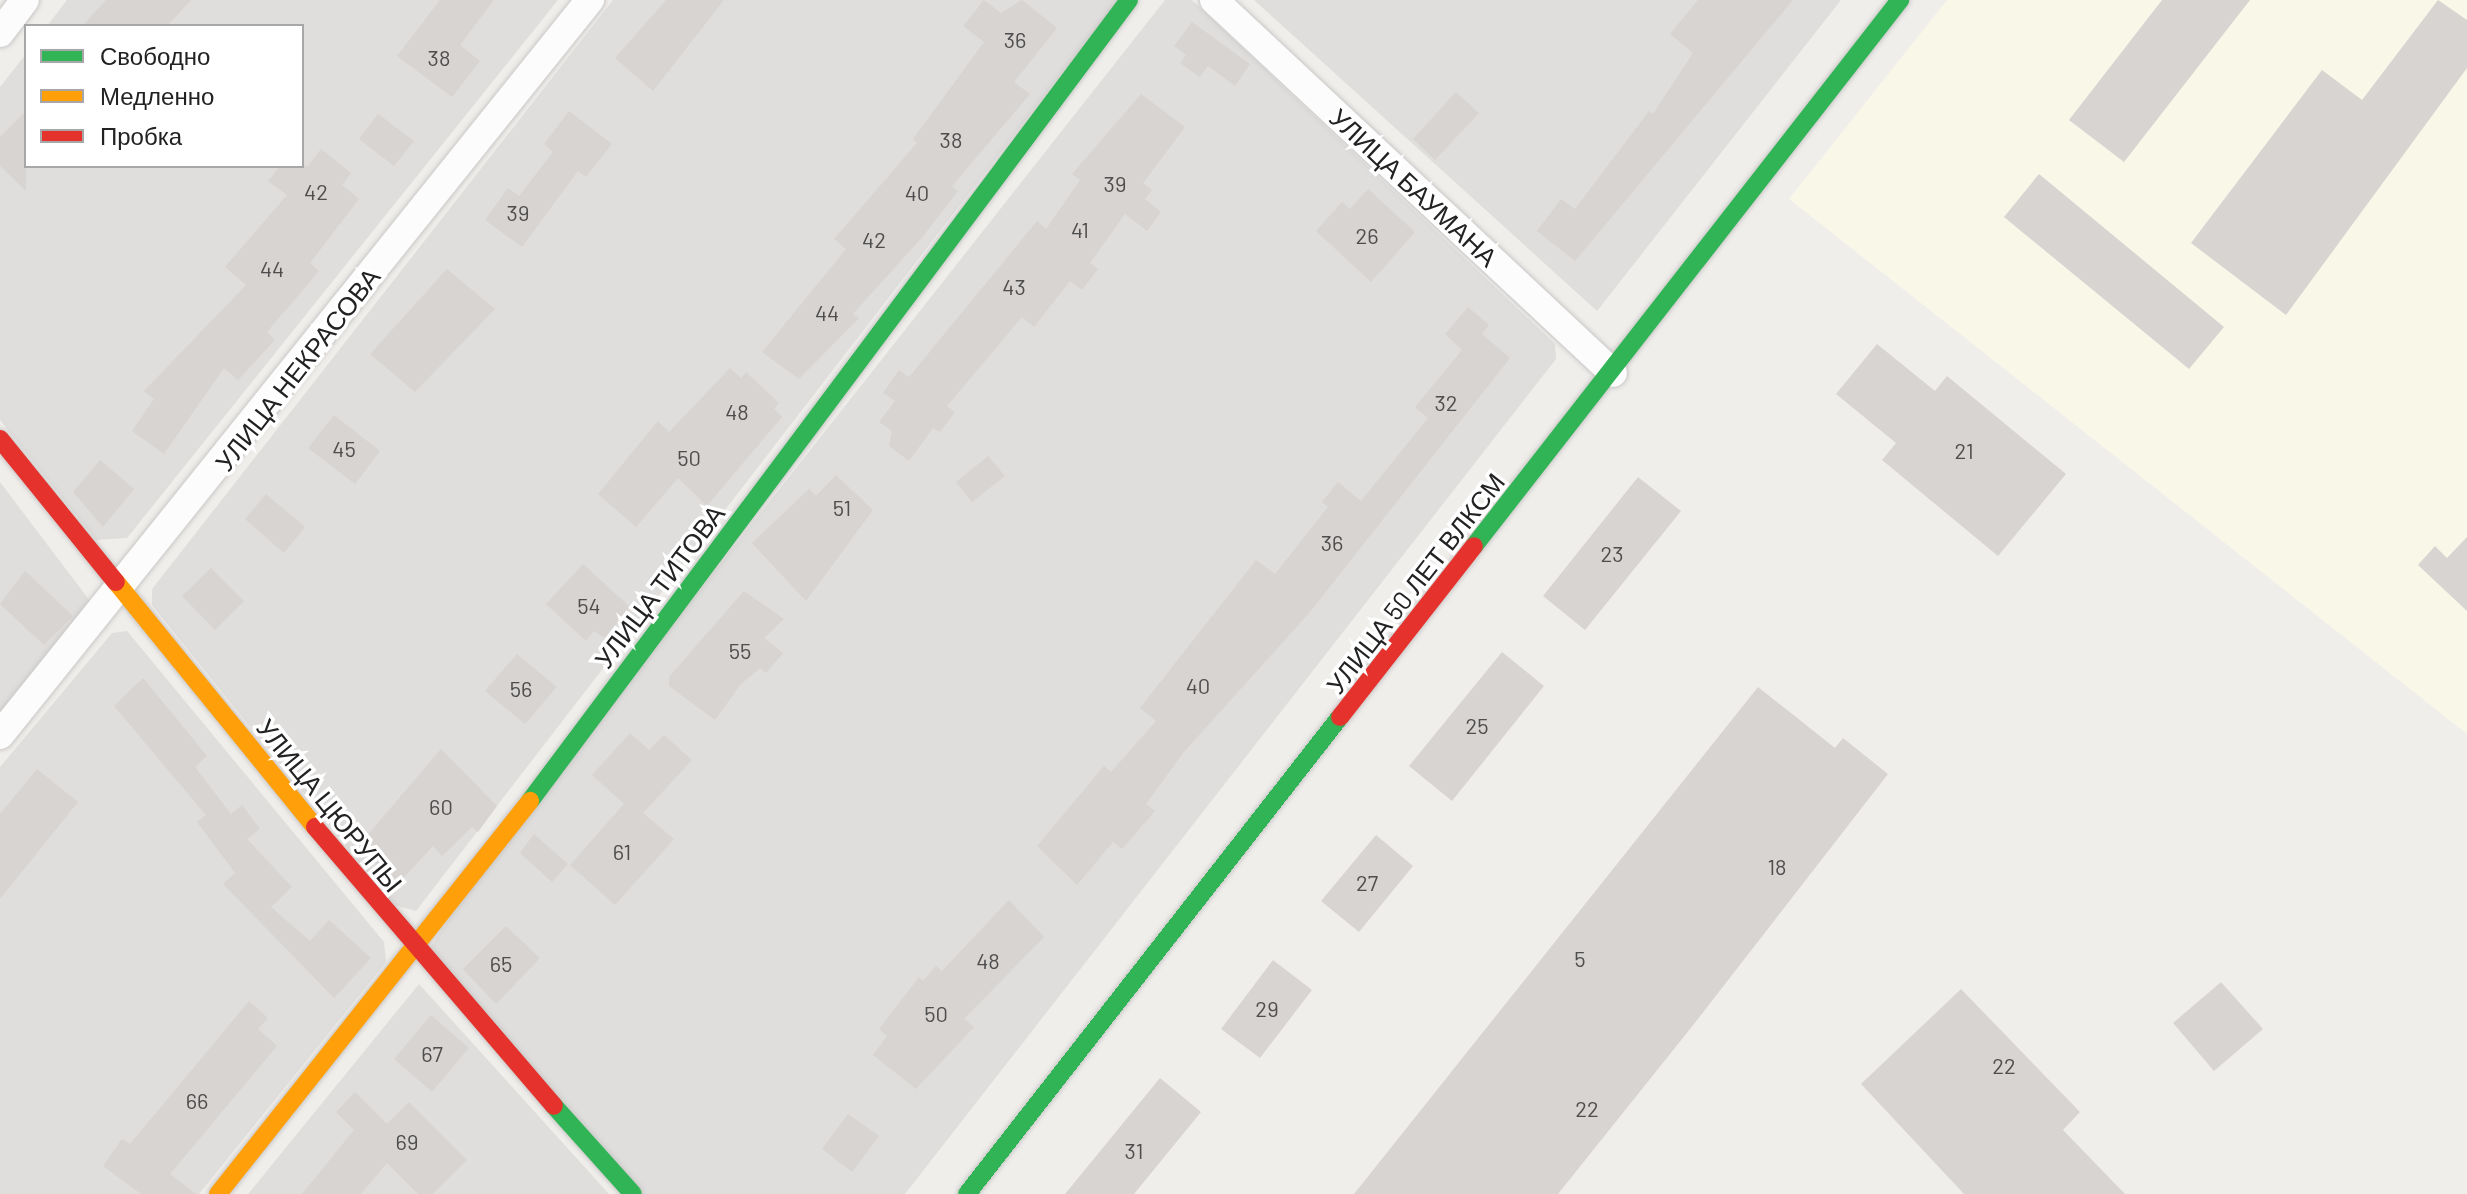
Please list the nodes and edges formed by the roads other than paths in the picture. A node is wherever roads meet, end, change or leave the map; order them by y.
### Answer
1 (25, 0) edge
2 (590, 0) edge
3 (1129, 0) edge
4 (1214, 0) edge
5 (1900, 0) edge
6 (0, 33) edge
7 (1613, 373) junction
8 (0, 439) edge
9 (122, 591) junction
10 (0, 735) edge
11 (417, 952) junction
12 (218, 1194) edge
13 (633, 1194) edge
14 (967, 1194) edge

1 - 6 street
2 - 9 street, УЛИЦА НЕКРАСОВА
3 - 11 street, УЛИЦА ТИТОВА
4 - 7 street, УЛИЦА БАУМАНА
5 - 7 street, УЛИЦА 50 ЛЕТ ВЛКСМ
7 - 14 street, УЛИЦА 50 ЛЕТ ВЛКСМ
8 - 9 street, УЛИЦА ЦЮРУПЫ
9 - 10 street, УЛИЦА НЕКРАСОВА
9 - 11 street, УЛИЦА ЦЮРУПЫ
11 - 12 street, УЛИЦА ТИТОВА
11 - 13 street, УЛИЦА ЦЮРУПЫ

